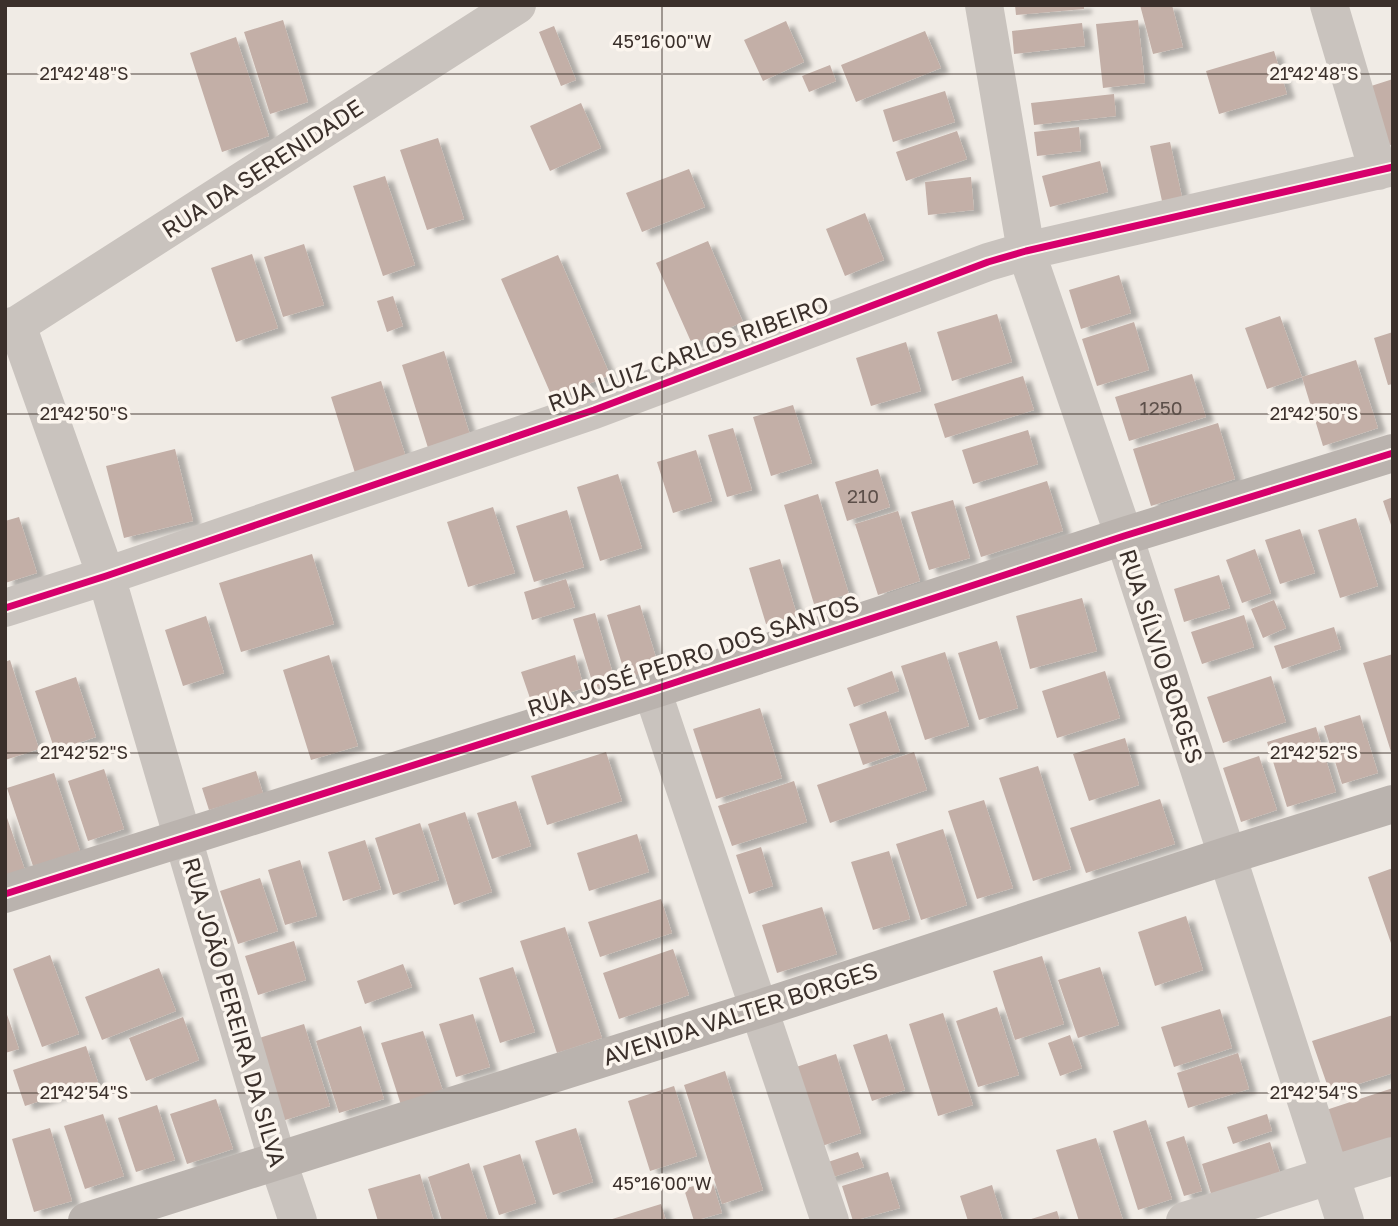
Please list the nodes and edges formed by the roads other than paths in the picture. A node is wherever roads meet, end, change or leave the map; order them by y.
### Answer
1 (517, 5) edge
2 (984, 5) edge
3 (1329, 5) edge
4 (1385, 169) edge
5 (1026, 251) junction
6 (11, 326) edge
7 (1393, 453) edge
8 (1124, 536) junction
9 (106, 576) junction
10 (5, 608) edge
11 (652, 690) junction
12 (1393, 804) edge
13 (183, 836) junction
14 (1226, 856) junction
15 (5, 894) edge
16 (759, 1009) junction
17 (1393, 1156) edge
18 (277, 1159) junction
19 (1330, 1175) junction
20 (87, 1221) edge
21 (298, 1221) edge
22 (830, 1221) edge
23 (1185, 1221) edge
24 (1345, 1221) edge

1 - 6 street, RUA DA SERENIDADE
2 - 5 street, RUA SÍLVIO BORGES
3 - 4 street
4 - 5 street, RUA LUIZ CARLOS RIBEIRO
5 - 8 street, RUA SÍLVIO BORGES
5 - 9 street, RUA LUIZ CARLOS RIBEIRO
6 - 9 street, RUA JOÃO PEREIRA DA SILVA
7 - 8 street, RUA JOSÉ PEDRO DOS SANTOS
8 - 11 street, RUA JOSÉ PEDRO DOS SANTOS
8 - 14 street, RUA SÍLVIO BORGES
9 - 10 street, RUA LUIZ CARLOS RIBEIRO
9 - 13 street, RUA JOÃO PEREIRA DA SILVA
11 - 13 street, RUA JOSÉ PEDRO DOS SANTOS
11 - 16 street
12 - 14 street, AVENIDA VALTER BORGES
13 - 15 street, RUA JOSÉ PEDRO DOS SANTOS
13 - 18 street, RUA JOÃO PEREIRA DA SILVA
14 - 16 street, AVENIDA VALTER BORGES
14 - 19 street, RUA SÍLVIO BORGES
16 - 18 street, AVENIDA VALTER BORGES
16 - 22 street
17 - 19 street
18 - 20 street, AVENIDA VALTER BORGES
18 - 21 street, RUA JOÃO PEREIRA DA SILVA
19 - 23 street
19 - 24 street, RUA SÍLVIO BORGES

